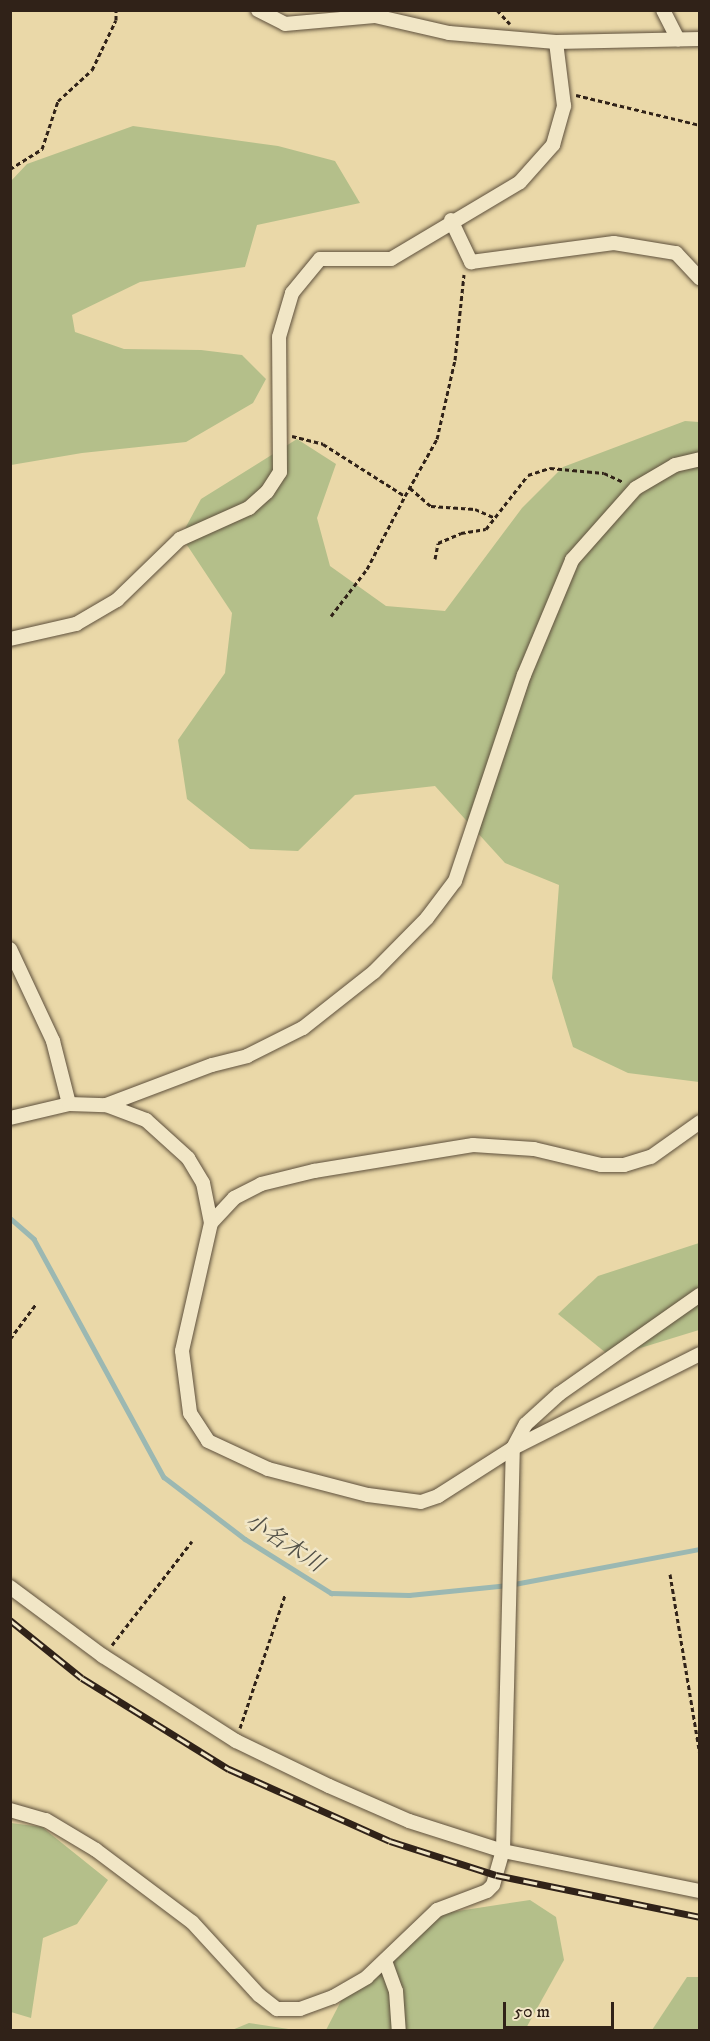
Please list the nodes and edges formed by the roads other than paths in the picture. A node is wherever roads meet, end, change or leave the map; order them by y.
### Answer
1 (258, 10) edge
2 (663, 10) edge
3 (678, 39) junction
4 (699, 39) edge
5 (556, 42) junction
6 (451, 220) junction
7 (699, 279) edge
8 (699, 459) edge
9 (10, 639) edge
10 (10, 949) edge
11 (69, 1104) junction
12 (106, 1105) junction
13 (10, 1119) edge
14 (699, 1122) edge
15 (212, 1223) junction
16 (699, 1295) edge
17 (699, 1354) edge
18 (513, 1448) junction
19 (10, 1587) edge
20 (10, 1810) edge
21 (503, 1851) junction
22 (699, 1891) edge
23 (385, 1961) junction
24 (399, 2031) edge

1 - 5 street
2 - 3 street
3 - 4 street
3 - 5 street
5 - 6 street
6 - 7 street
6 - 9 street
8 - 12 street
10 - 11 street
11 - 12 street
11 - 13 street
12 - 15 street
14 - 15 street
15 - 18 street
16 - 18 street
17 - 18 street
18 - 21 street
19 - 21 street
20 - 23 street
21 - 22 street
21 - 23 street
23 - 24 street

